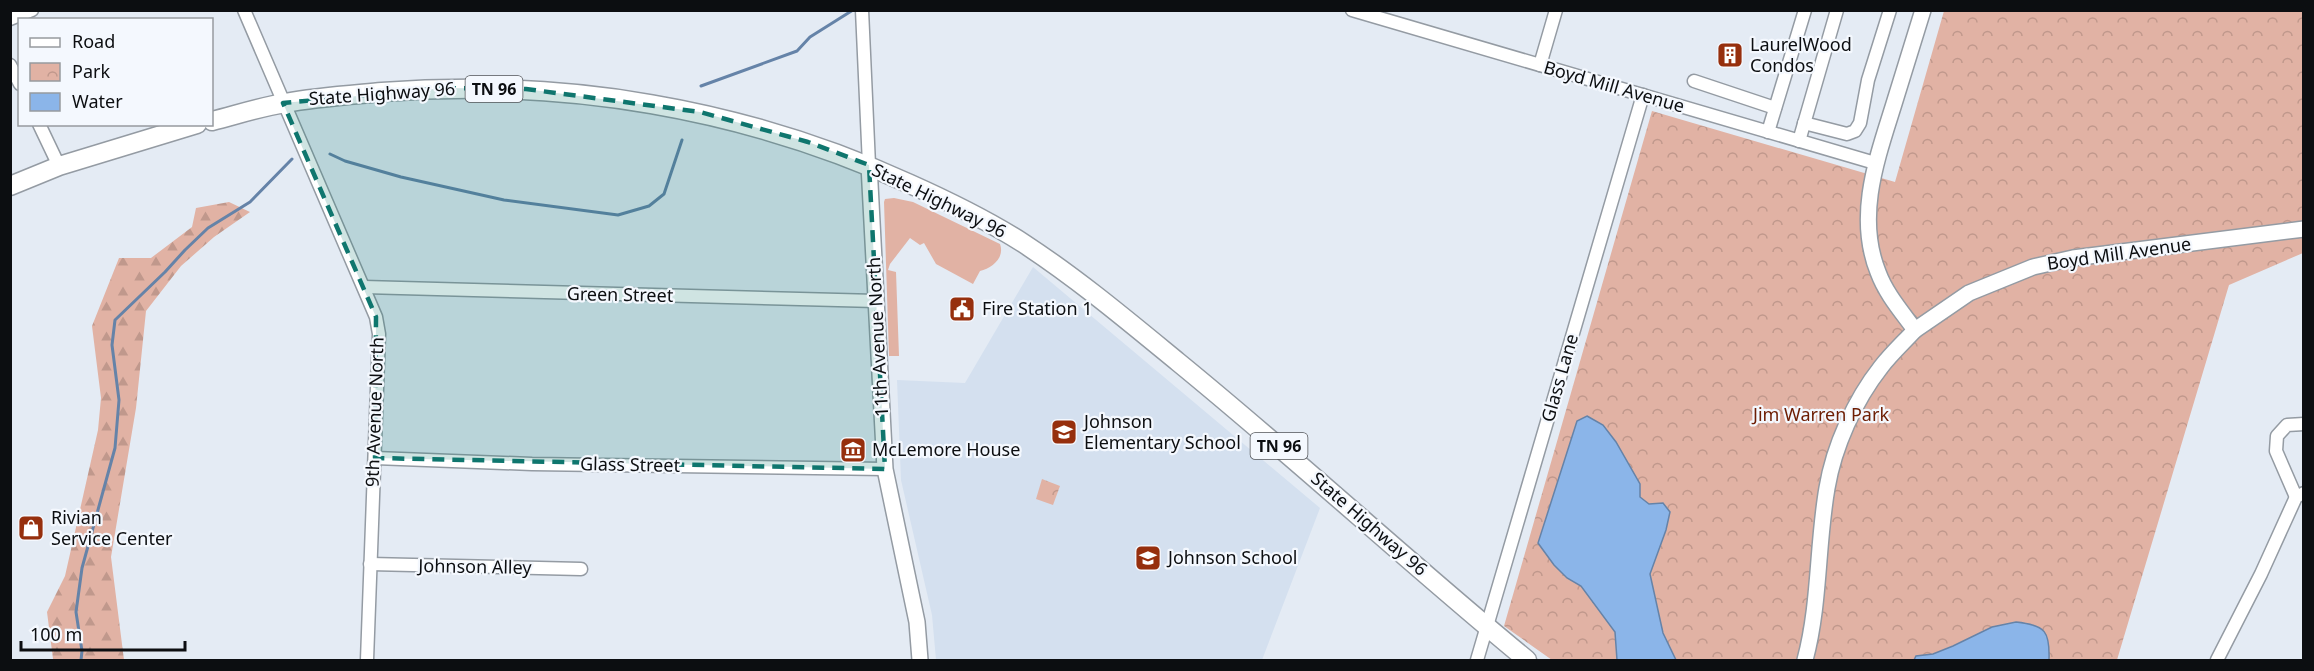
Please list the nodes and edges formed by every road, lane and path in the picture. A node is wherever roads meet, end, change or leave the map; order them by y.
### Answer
1 (32, 10) edge
2 (244, 10) edge
3 (1352, 10) edge
4 (1556, 10) edge
5 (1805, 10) edge
6 (1837, 10) edge
7 (1890, 10) edge
8 (1923, 10) edge
9 (862, 15) edge
10 (10, 19) edge
11 (10, 64) edge
12 (1540, 65) junction
13 (18, 80) edge
14 (1694, 81) dead end
15 (1643, 95) junction
16 (283, 103) junction
17 (1775, 108) junction
18 (213, 121) edge
19 (1804, 123) junction
20 (40, 126) edge
21 (190, 126) edge
22 (1768, 132) junction
23 (1798, 141) junction
24 (1875, 163) junction
25 (869, 165) junction
26 (59, 166) junction
27 (10, 186) edge
28 (2304, 229) edge
29 (364, 287) junction
30 (876, 301) junction
31 (1916, 330) junction
32 (2304, 424) edge
33 (375, 459) junction
34 (885, 469) junction
35 (2300, 495) edge
36 (369, 564) junction
37 (581, 569) dead end
38 (1487, 627) junction
39 (367, 660) edge
40 (920, 660) edge
41 (1478, 660) edge
42 (1527, 660) edge
43 (1805, 660) edge
44 (2217, 660) edge

1 - 10 street
2 - 16 street, 9th Avenue North
3 - 12 street, Boyd Mill Avenue
4 - 12 street
5 - 17 street
6 - 19 street
7 - 19 street
8 - 24 street
9 - 25 street, 11th Avenue North
11 - 13 street
12 - 15 street, Boyd Mill Avenue
14 - 17 street
15 - 22 street, Boyd Mill Avenue
15 - 38 street, Glass Lane
16 - 18 main road, State Highway 96 / TN 96
16 - 25 main road, State Highway 96 / TN 96
16 - 29 street, 9th Avenue North
17 - 22 street
19 - 23 street
20 - 26 street
21 - 26 main road
22 - 23 street, Boyd Mill Avenue
23 - 24 street, Boyd Mill Avenue
24 - 31 street
25 - 30 street, 11th Avenue North
25 - 38 main road, State Highway 96 / TN 96
26 - 27 main road
28 - 31 street, Boyd Mill Avenue
29 - 30 street, Green Street
29 - 33 street, 9th Avenue North
30 - 34 street, 11th Avenue North
31 - 43 street, Boyd Mill Avenue
32 - 35 street
33 - 34 street, Glass Street
33 - 36 street, 9th Avenue North
34 - 40 street, 11th Avenue North
35 - 44 street
36 - 37 street, Johnson Alley
36 - 39 street, 9th Avenue North
38 - 41 street, Glass Lane
38 - 42 main road, State Highway 96 / TN 96

